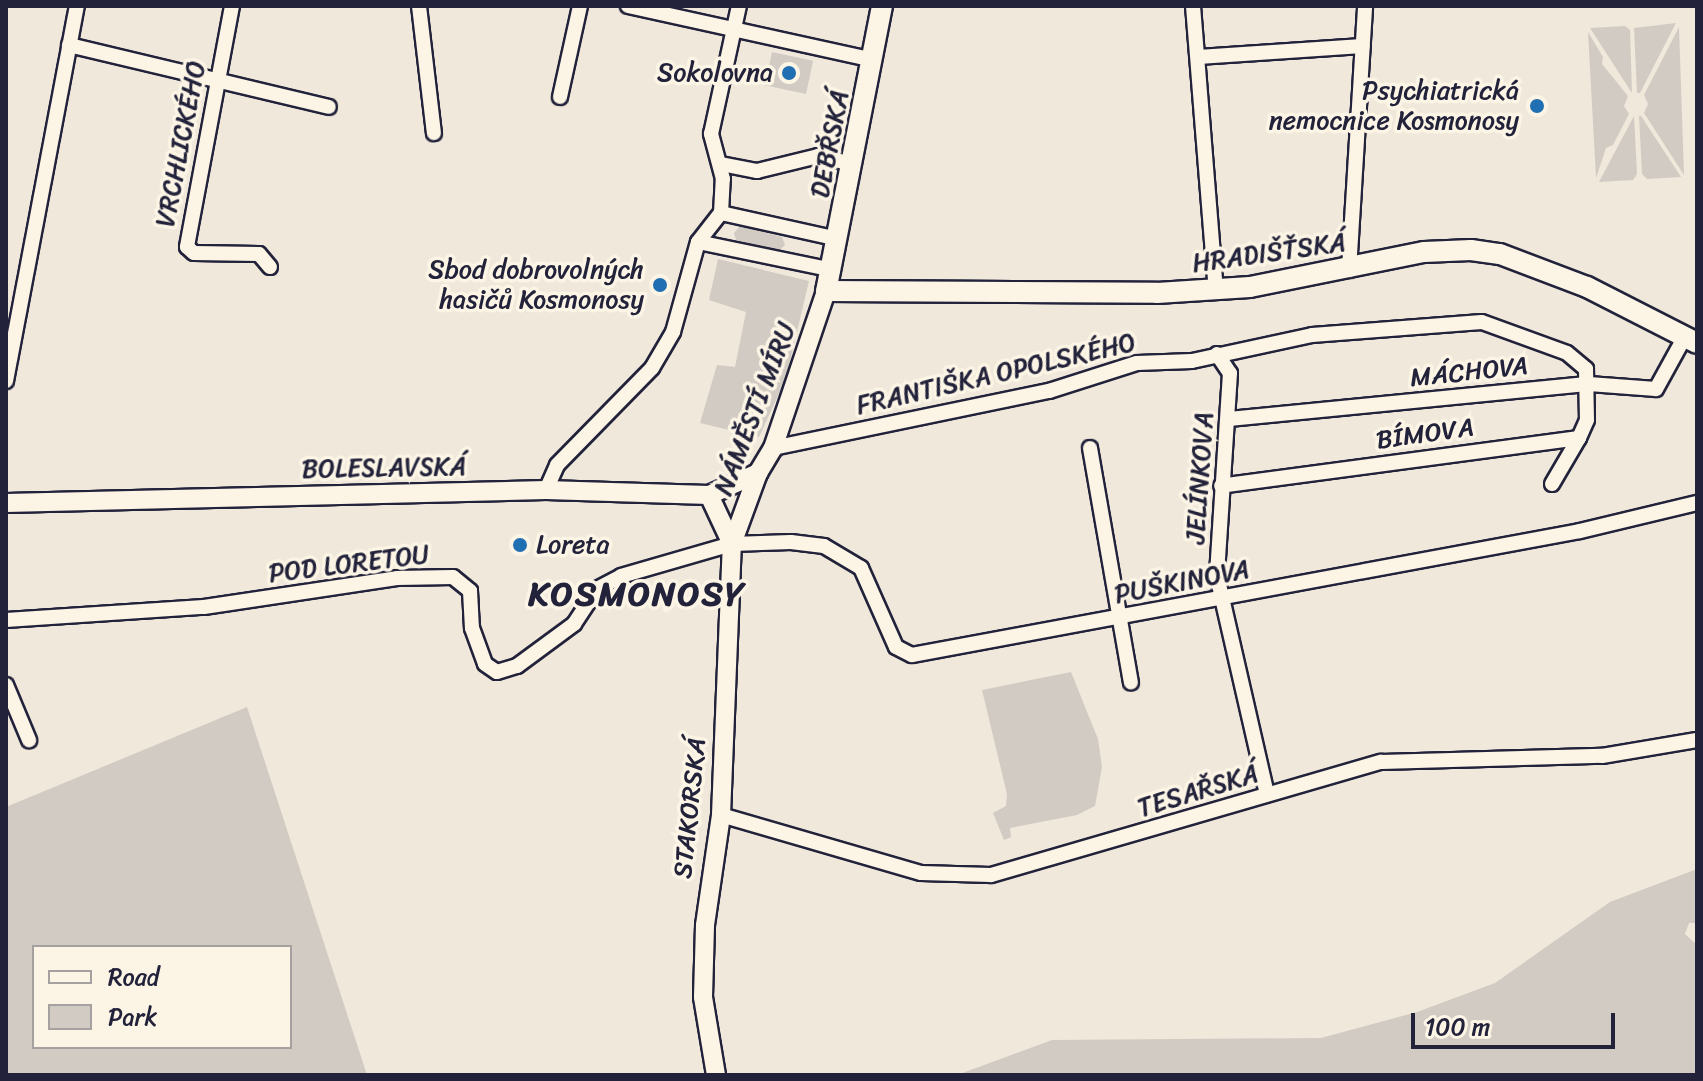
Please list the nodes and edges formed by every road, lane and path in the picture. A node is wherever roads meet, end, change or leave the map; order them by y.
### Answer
1 (77, 6) edge
2 (232, 6) edge
3 (419, 6) edge
4 (580, 6) edge
5 (628, 6) edge
6 (739, 6) edge
7 (882, 6) edge
8 (1193, 6) edge
9 (1365, 6) edge
10 (732, 29) junction
11 (69, 45) junction
12 (1363, 46) junction
13 (1198, 57) junction
14 (873, 60) junction
15 (218, 80) junction
16 (560, 97) dead end
17 (329, 107) dead end
18 (434, 133) dead end
19 (721, 164) junction
20 (852, 164) junction
21 (721, 213) junction
22 (838, 239) junction
23 (698, 242) junction
24 (270, 267) dead end
25 (833, 270) junction
26 (1349, 270) junction
27 (1216, 289) junction
28 (826, 291) junction
29 (1693, 340) edge
30 (1217, 354) junction
31 (6, 381) edge
32 (1589, 384) junction
33 (1229, 419) junction
34 (1579, 438) junction
35 (773, 448) junction
36 (1090, 448) dead end
37 (758, 473) junction
38 (1552, 484) dead end
39 (1221, 486) junction
40 (546, 490) junction
41 (709, 495) junction
42 (6, 503) edge
43 (1697, 503) edge
44 (732, 544) junction
45 (1219, 599) junction
46 (1120, 619) junction
47 (6, 620) edge
48 (1131, 682) dead end
49 (6, 685) edge
50 (29, 740) dead end
51 (1697, 740) edge
52 (1267, 794) junction
53 (721, 815) junction
54 (716, 1075) edge

1 - 11 street
2 - 15 street, VRCHLICKÉHO
3 - 18 street
4 - 16 street
5 - 10 street
6 - 10 street
7 - 14 main road, DEBŘSKÁ
8 - 13 street
9 - 12 street
10 - 14 street
10 - 19 street
11 - 15 street
11 - 31 street
12 - 13 street
12 - 26 street
13 - 27 street
14 - 20 main road, DEBŘSKÁ
15 - 17 street
15 - 24 street, VRCHLICKÉHO
19 - 20 street
19 - 21 street
20 - 22 main road, DEBŘSKÁ
21 - 22 street
21 - 23 street
22 - 25 main road, DEBŘSKÁ
23 - 25 street
23 - 40 street
25 - 28 main road, DEBŘSKÁ
26 - 27 main road, HRADIŠŤSKÁ
26 - 29 main road, HRADIŠŤSKÁ
27 - 28 main road, HRADIŠŤSKÁ
28 - 35 street, NÁMĚSTÍ MÍRU
29 - 32 street, MÁCHOVA
30 - 32 street, FRANTIŠKA OPOLSKÉHO
30 - 33 street, JELÍNKOVA
30 - 35 street, FRANTIŠKA OPOLSKÉHO
32 - 33 street, MÁCHOVA
32 - 34 street
33 - 39 street, JELÍNKOVA
34 - 38 street
34 - 39 street, BÍMOVA
35 - 37 street, NÁMĚSTÍ MÍRU
36 - 46 street
37 - 41 street, BOLESLAVSKÁ
37 - 44 street, NÁMĚSTÍ MÍRU
39 - 45 street, JELÍNKOVA
40 - 41 street, BOLESLAVSKÁ
40 - 42 street, BOLESLAVSKÁ
41 - 44 street
43 - 45 street, PUŠKINOVA
44 - 46 street, PUŠKINOVA
44 - 47 street, POD LORETOU
44 - 53 street, STAKORSKÁ
45 - 46 street, PUŠKINOVA
45 - 52 street, JELÍNKOVA
46 - 48 street
49 - 50 street
51 - 52 street, TESAŘSKÁ
52 - 53 street, TESAŘSKÁ
53 - 54 street, STAKORSKÁ

